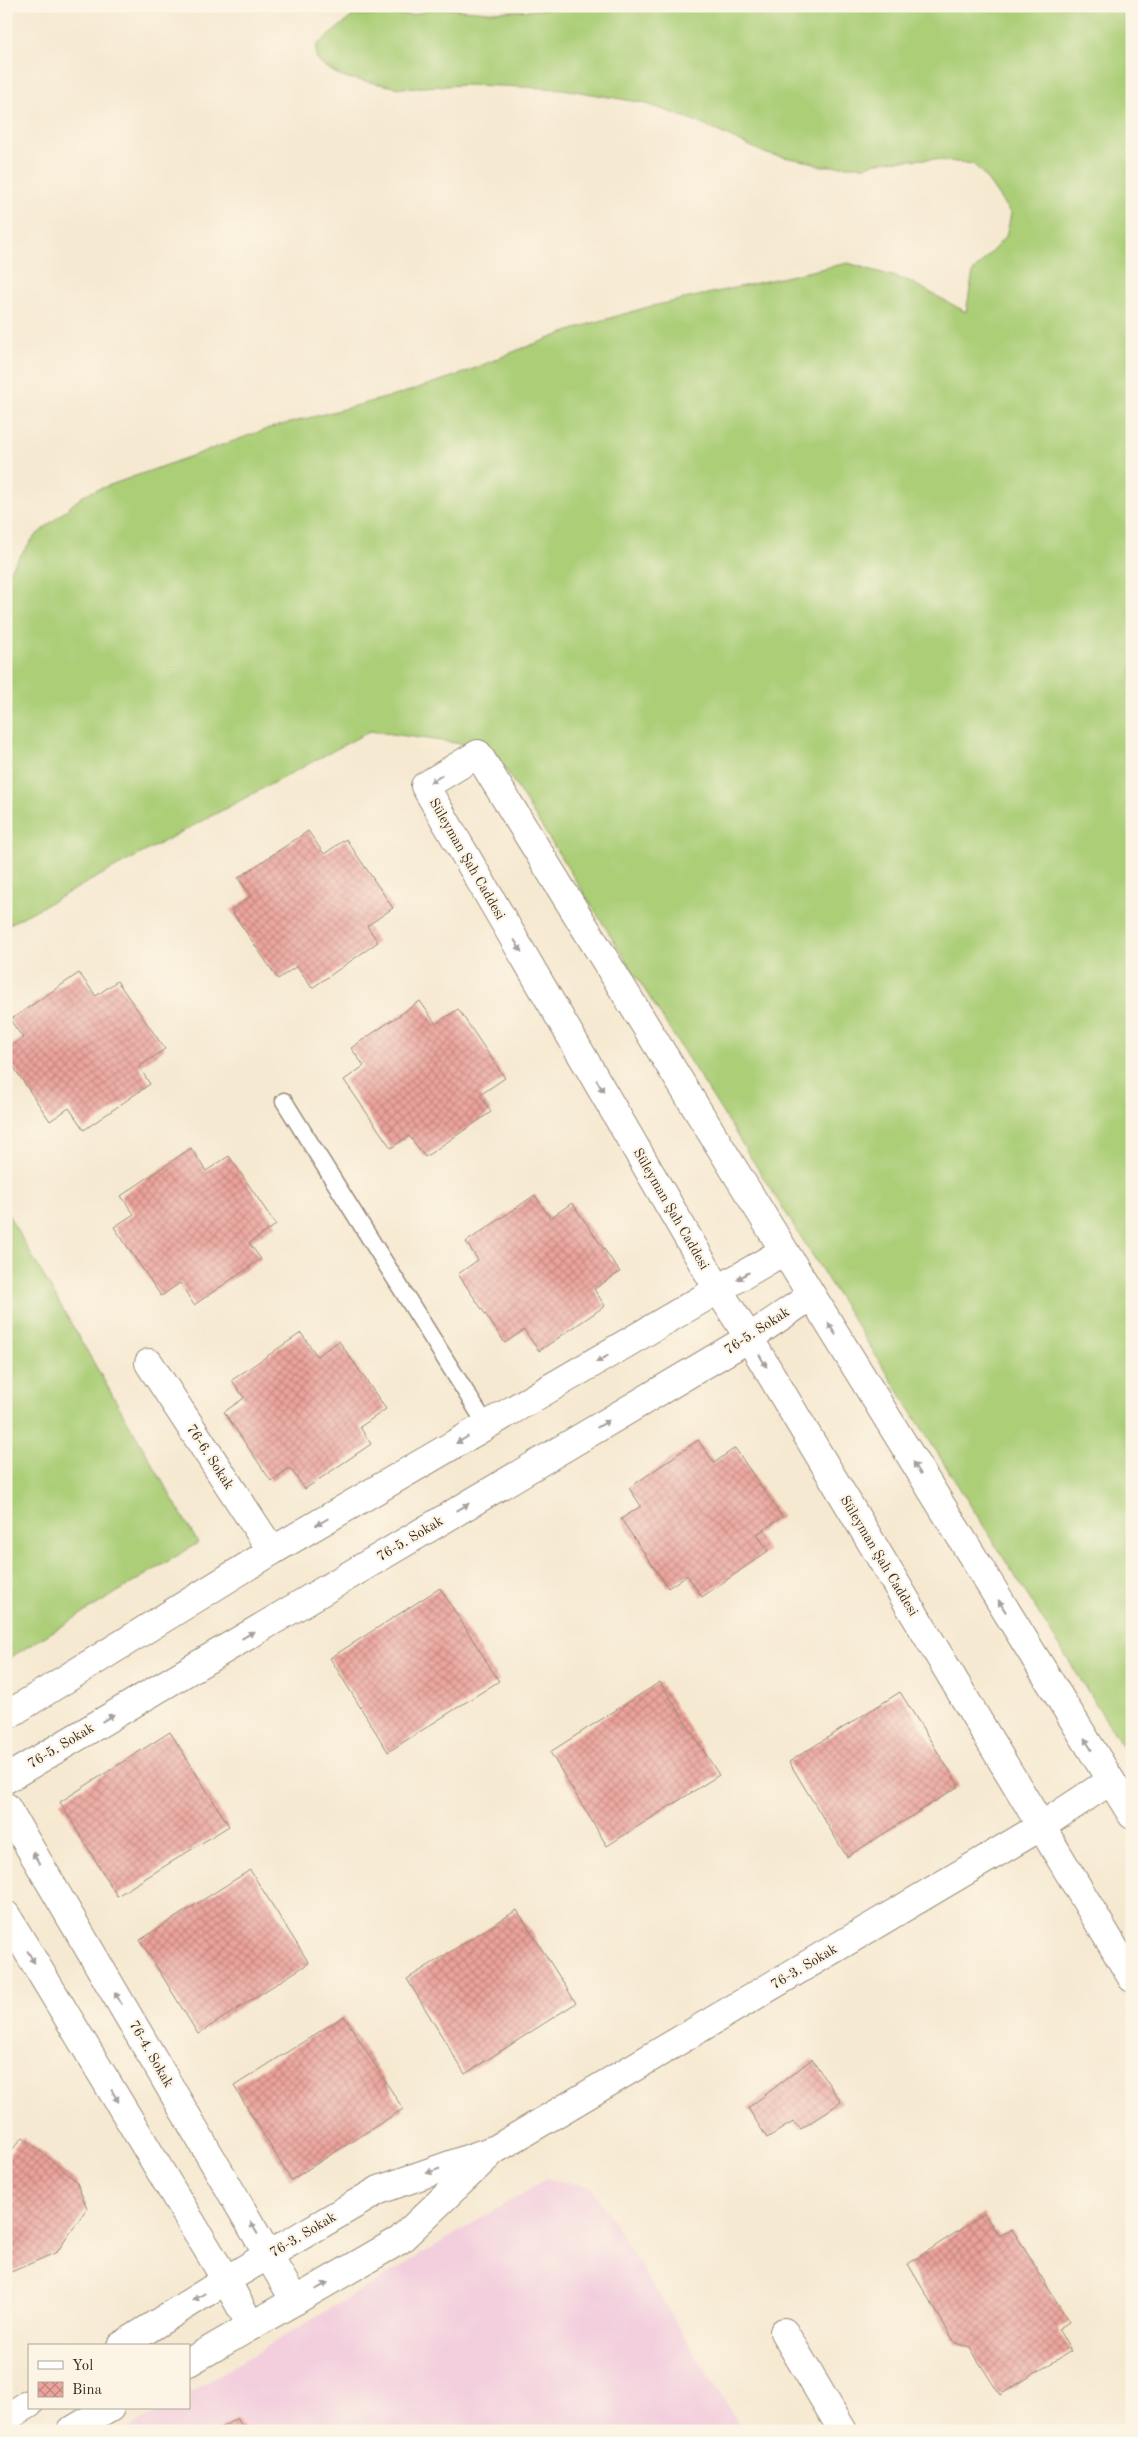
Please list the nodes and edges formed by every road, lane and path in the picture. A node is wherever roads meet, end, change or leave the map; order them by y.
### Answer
1 (284, 1101) dead end
2 (784, 1251) junction
3 (718, 1291) junction
4 (811, 1296) junction
5 (749, 1338) junction
6 (149, 1363) dead end
7 (487, 1426) junction
8 (272, 1551) junction
9 (6, 1716) edge
10 (6, 1779) edge
11 (1110, 1780) junction
12 (6, 1807) edge
13 (1132, 1815) edge
14 (1040, 1827) junction
15 (6, 1915) edge
16 (1132, 1978) edge
17 (496, 2149) junction
18 (269, 2254) junction
19 (226, 2280) junction
20 (295, 2302) junction
21 (251, 2326) junction
22 (784, 2332) dead end
23 (124, 2344) edge
24 (190, 2361) edge
25 (28, 2405) edge
26 (107, 2410) edge
27 (6, 2418) edge
28 (71, 2431) edge
29 (843, 2431) edge

1 - 7 lane
2 -> 3 street
2 -> 3 street, Süleyman Şah Caddesi
2 - 4 street, Süleyman Şah Caddesi
3 - 5 street, Süleyman Şah Caddesi
3 -> 7 street
4 - 5 street, 76-5. Sokak
11 -> 4 street, Süleyman Şah Caddesi
10 -> 5 street, 76-5. Sokak
5 -> 14 street, Süleyman Şah Caddesi
6 - 8 street, 76-6. Sokak
7 -> 8 street
8 - 9 street
11 - 13 street, Süleyman Şah Caddesi
11 - 14 street, 76-3. Sokak
18 -> 12 street, 76-4. Sokak
14 - 16 street, Süleyman Şah Caddesi
14 - 17 street, 76-3. Sokak
15 -> 19 street
17 -> 18 street, 76-3. Sokak
20 -> 17 street, 76-3. Sokak
18 - 19 street, 76-3. Sokak
18 - 20 street, 76-4. Sokak
19 - 21 street
19 -> 23 street, 76-3. Sokak
20 - 21 street, 76-3. Sokak
21 - 24 street, 76-3. Sokak
22 - 29 street
25 - 27 street
26 - 28 street

